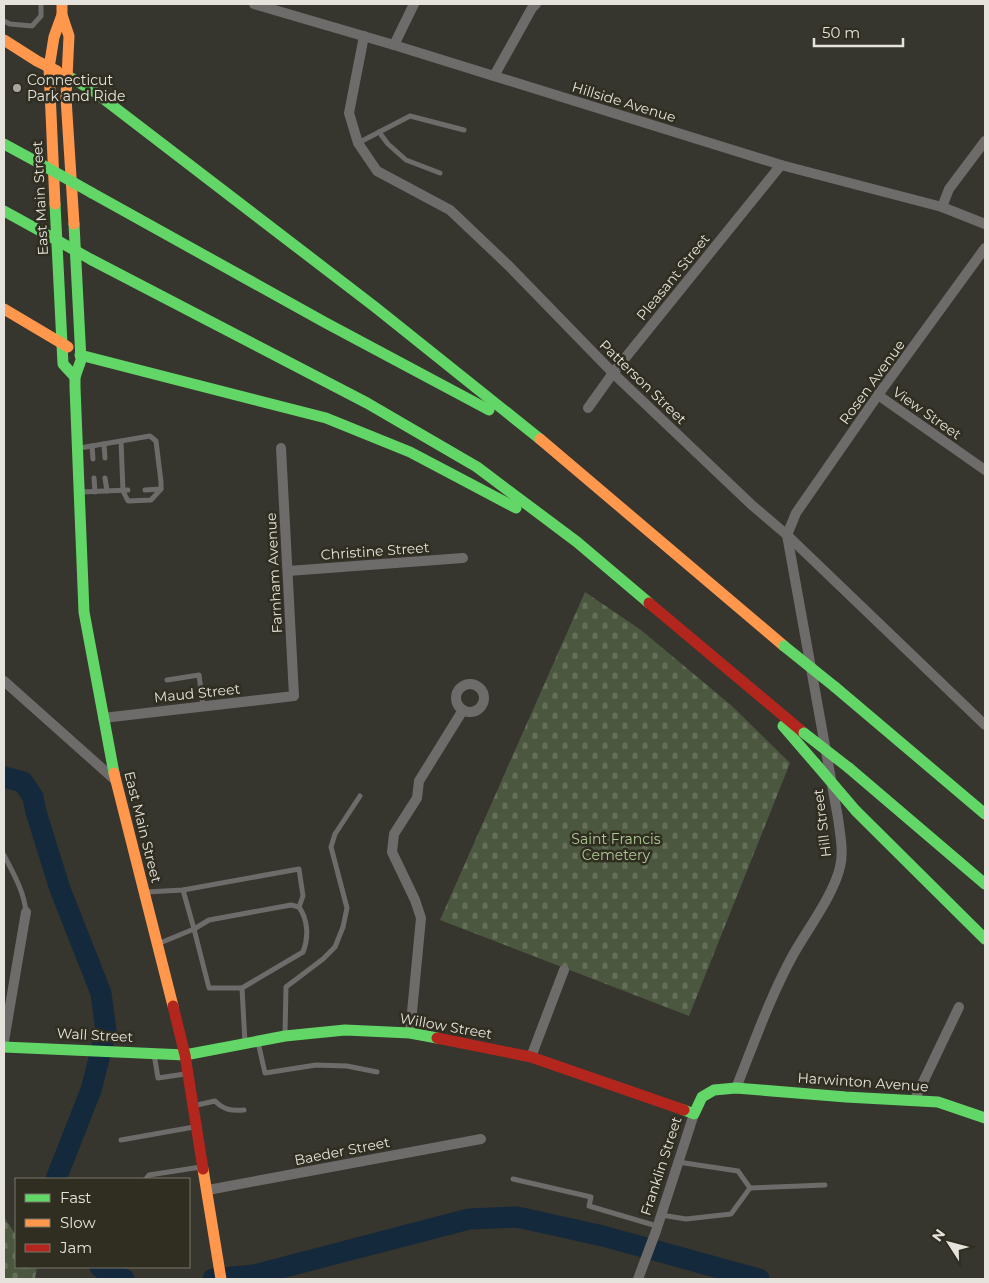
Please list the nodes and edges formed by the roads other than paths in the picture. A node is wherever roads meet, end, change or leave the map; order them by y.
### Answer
1 (42, 4) edge
2 (254, 4) edge
3 (414, 4) edge
4 (536, 4) edge
5 (62, 9) edge
6 (4, 21) edge
7 (364, 36) junction
8 (4, 40) edge
9 (394, 45) junction
10 (49, 68) junction
11 (66, 75) junction
12 (494, 76) junction
13 (464, 130) dead end
14 (379, 132) junction
15 (985, 140) edge
16 (358, 143) junction
17 (4, 144) edge
18 (781, 165) junction
19 (440, 172) dead end
20 (942, 207) junction
21 (4, 211) edge
22 (985, 224) edge
23 (985, 248) edge
24 (4, 309) edge
25 (62, 344) junction
26 (80, 356) junction
27 (613, 373) junction
28 (75, 377) junction
29 (878, 396) junction
30 (588, 408) dead end
31 (121, 441) junction
32 (541, 441) junction
33 (104, 444) junction
34 (92, 446) junction
35 (281, 448) dead end
36 (77, 449) junction
37 (104, 458) dead end
38 (94, 459) dead end
39 (985, 470) edge
40 (94, 478) dead end
41 (106, 478) dead end
42 (160, 489) junction
43 (126, 490) junction
44 (145, 490) dead end
45 (107, 491) junction
46 (78, 492) junction
47 (95, 492) junction
48 (787, 535) junction
49 (577, 542) junction
50 (463, 558) dead end
51 (288, 572) junction
52 (166, 680) dead end
53 (4, 681) edge
54 (750, 689) junction
55 (294, 696) joint
56 (203, 706) junction
57 (463, 710) dead end
58 (103, 718) junction
59 (985, 725) edge
60 (115, 780) junction
61 (360, 796) dead end
62 (985, 814) edge
63 (4, 855) edge
64 (985, 884) edge
65 (183, 890) junction
66 (144, 892) junction
67 (299, 907) junction
68 (26, 912) joint
69 (194, 929) junction
70 (985, 939) edge
71 (157, 944) junction
72 (564, 970) dead end
73 (242, 988) junction
74 (959, 1007) dead end
75 (410, 1033) junction
76 (285, 1036) junction
77 (4, 1041) edge
78 (258, 1041) junction
79 (245, 1044) junction
80 (4, 1047) edge
81 (154, 1054) junction
82 (185, 1055) junction
83 (531, 1058) junction
84 (377, 1072) dead end
85 (188, 1074) junction
86 (736, 1088) junction
87 (914, 1101) junction
88 (194, 1106) junction
89 (244, 1110) dead end
90 (694, 1114) junction
91 (985, 1118) edge
92 (197, 1126) junction
93 (481, 1139) dead end
94 (121, 1140) dead end
95 (678, 1162) junction
96 (204, 1167) junction
97 (147, 1178) edge
98 (513, 1179) dead end
99 (825, 1184) dead end
100 (750, 1188) junction
101 (208, 1190) junction
102 (661, 1215) junction
103 (656, 1228) junction
104 (221, 1279) edge
105 (638, 1279) edge

1 - 6 lane
2 - 7 street, Hillside Avenue
3 - 9 street
4 - 12 street
5 - 10 main road, East Main Street
5 - 11 main road, East Main Street
7 - 9 street, Hillside Avenue
7 - 16 street, Patterson Street
8 - 10 main road
9 - 12 street, Hillside Avenue
10 - 11 main road
10 - 25 main road, East Main Street
11 - 26 main road, East Main Street
11 - 32 main road
12 - 18 street, Hillside Avenue
13 - 14 lane
14 - 16 lane
14 - 19 lane
15 - 20 street
16 - 27 street, Patterson Street
17 - 32 main road, bridge
18 - 20 street, Hillside Avenue
18 - 27 street, Pleasant Street
20 - 22 street, Hillside Avenue
21 - 49 main road, bridge
23 - 29 street, Rosen Avenue
24 - 25 main road
25 - 26 main road
25 - 28 main road, East Main Street
26 - 28 main road, East Main Street
26 - 49 main road
27 - 30 street, Pleasant Street
27 - 48 street, Patterson Street
28 - 36 main road, East Main Street
29 - 39 street, View Street
29 - 48 street, Rosen Avenue
31 - 33 lane
31 - 42 lane
31 - 43 lane
32 - 62 main road, bridge
33 - 34 lane
33 - 37 lane
34 - 36 lane
34 - 38 lane
35 - 51 street, Farnham Avenue
36 - 46 main road, East Main Street
40 - 47 lane
41 - 45 lane
42 - 43 lane
42 - 44 lane
43 - 45 lane
45 - 47 lane
46 - 47 lane
46 - 58 main road, East Main Street
48 - 59 street, Patterson Street
48 - 86 street, Hill Street
49 - 54 main road
50 - 51 street, Christine Street
51 - 55 street, Farnham Avenue
52 - 56 lane
53 - 60 street
54 - 64 main road, bridge
54 - 70 main road, bridge
55 - 56 street, Maud Street
56 - 58 street, Maud Street
57 - 75 street
58 - 60 main road, East Main Street
60 - 66 main road, East Main Street
61 - 76 lane
63 - 68 lane
65 - 66 lane
65 - 67 lane
65 - 69 lane
66 - 71 main road, East Main Street
67 - 69 lane
67 - 73 lane
68 - 77 street
69 - 71 lane
69 - 73 lane
71 - 82 main road, East Main Street
72 - 83 street
73 - 79 lane
74 - 87 street
75 - 76 main road, Willow Street
75 - 83 main road, Willow Street
76 - 78 main road, Willow Street
78 - 79 main road, Willow Street
78 - 84 lane
79 - 82 main road, Willow Street
80 - 81 main road, Wall Street
81 - 82 main road, Wall Street
81 - 85 lane
82 - 85 main road, East Main Street
83 - 90 main road, Willow Street
85 - 88 main road, East Main Street
86 - 87 main road, Harwinton Avenue
86 - 90 main road, Franklin Street
87 - 91 main road, Harwinton Avenue
88 - 89 lane
88 - 92 main road, East Main Street
90 - 95 street, Franklin Street
92 - 94 lane
92 - 96 main road, East Main Street
93 - 101 street, Baeder Street
95 - 100 lane
95 - 102 street, Franklin Street
96 - 97 lane
96 - 101 main road, East Main Street
98 - 103 lane
99 - 100 lane
100 - 102 lane
101 - 104 main road, East Main Street
102 - 103 street, Franklin Street
103 - 105 street, Franklin Street

